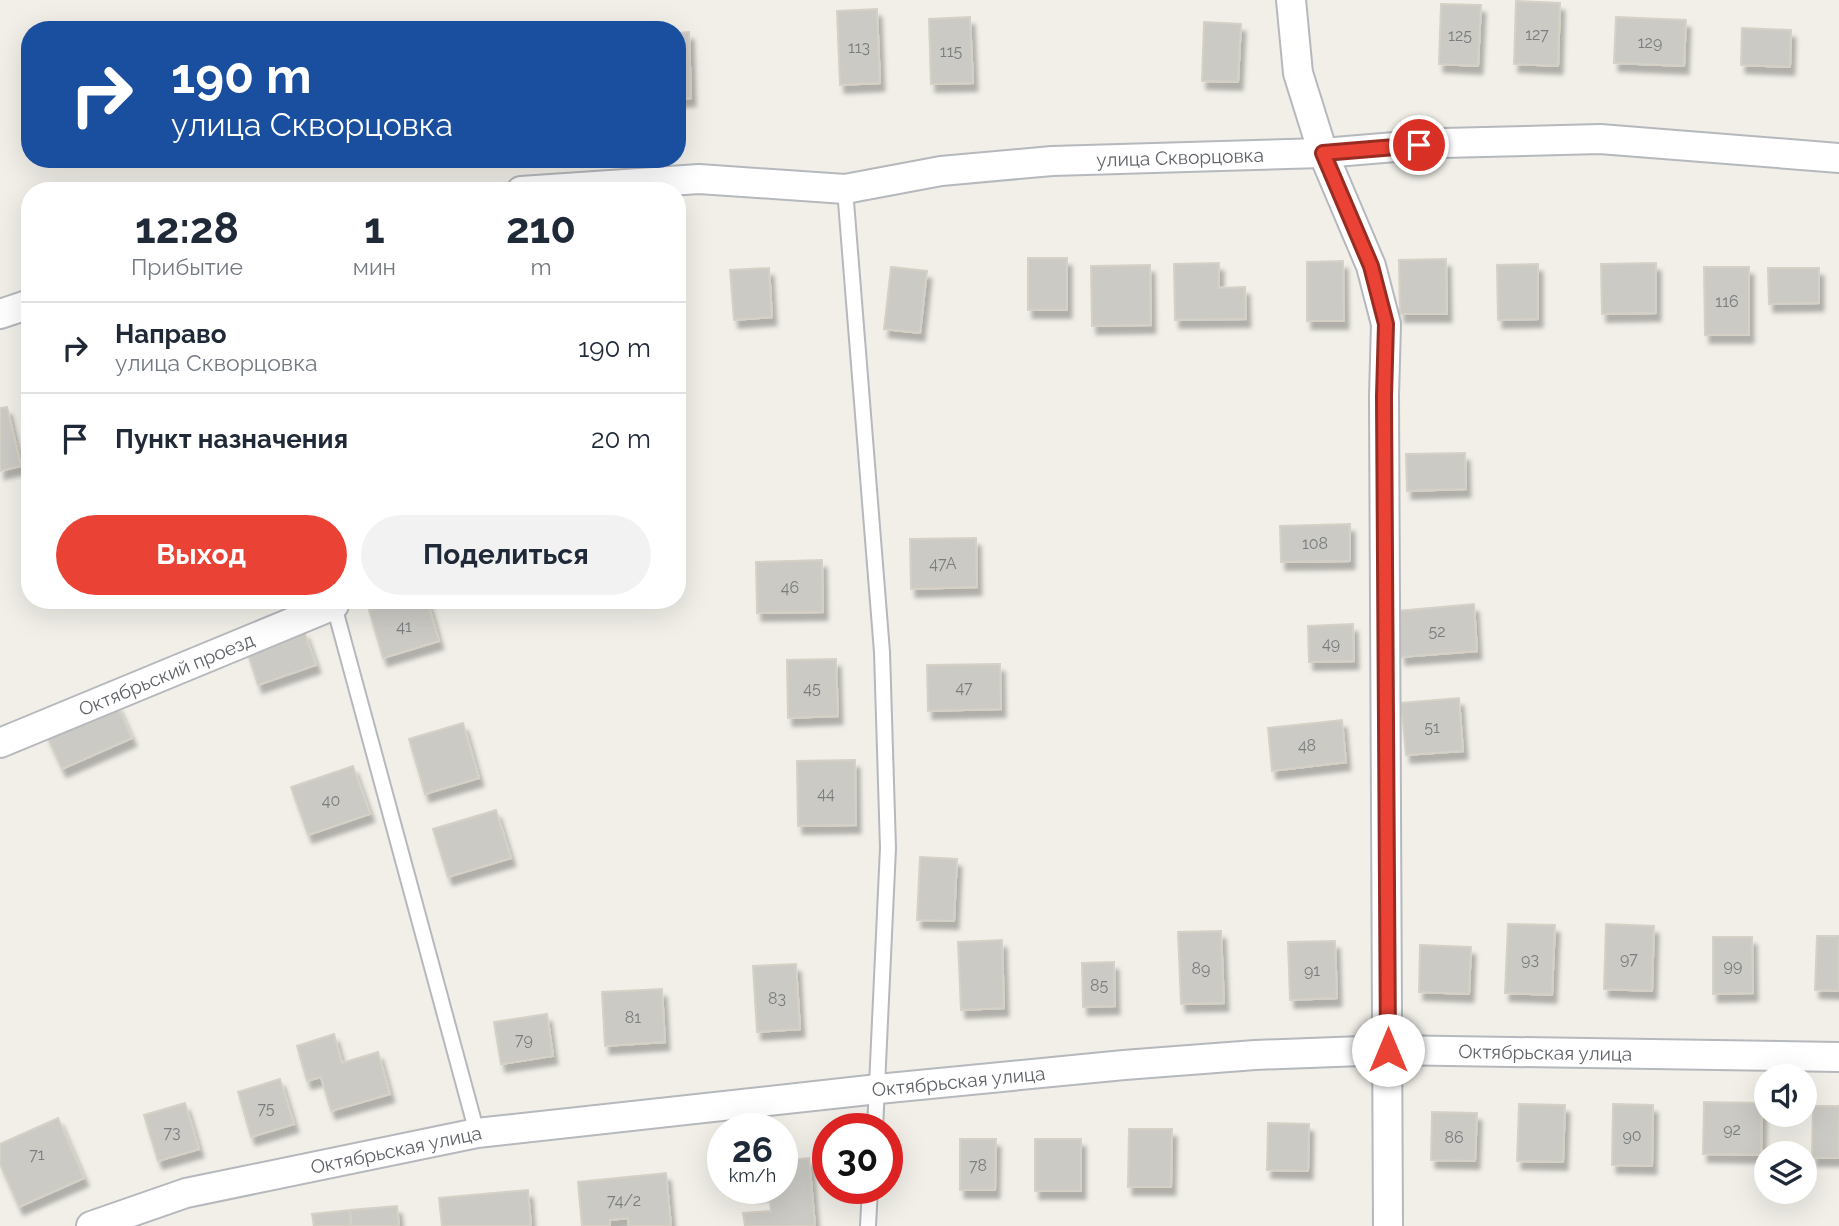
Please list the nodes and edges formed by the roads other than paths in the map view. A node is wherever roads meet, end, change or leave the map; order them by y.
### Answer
1 (1291, 0) edge
2 (1323, 153) junction
3 (1839, 158) edge
4 (655, 182) edge
5 (845, 188) junction
6 (21, 307) edge
7 (0, 314) edge
8 (320, 609) edge
9 (336, 609) edge
10 (0, 743) edge
11 (1388, 1050) junction
12 (1839, 1057) edge
13 (877, 1089) junction
14 (876, 1113) edge
15 (477, 1133) junction
16 (869, 1204) edge
17 (91, 1226) edge
18 (868, 1226) edge
19 (1388, 1226) edge

1 - 2 street
2 - 3 street, улица Скворцовка
2 - 5 street, улица Скворцовка
2 - 11 street
4 - 5 street, улица Скворцовка
5 - 13 lane
6 - 7 street
8 - 10 street, Октябрьский проезд
9 - 15 lane
11 - 12 street, Октябрьская улица
11 - 13 street, Октябрьская улица
11 - 19 street
13 - 14 lane
13 - 15 street, Октябрьская улица
15 - 17 street, Октябрьская улица
16 - 18 lane

